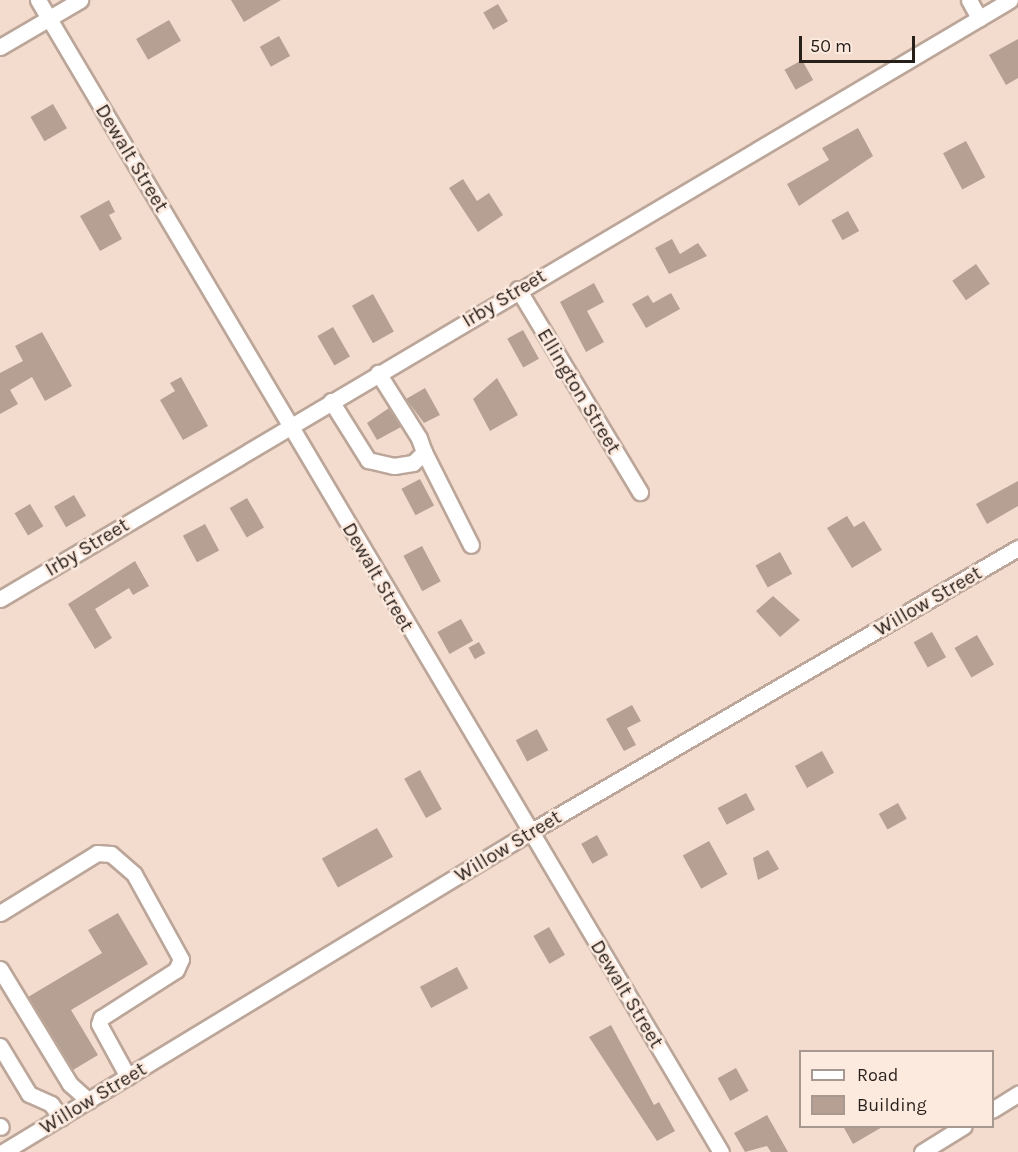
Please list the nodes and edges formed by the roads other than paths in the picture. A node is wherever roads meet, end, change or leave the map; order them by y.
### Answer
1 (38, 0) edge
2 (80, 0) edge
3 (969, 0) edge
4 (1010, 0) edge
5 (49, 18) junction
6 (979, 18) junction
7 (0, 47) edge
8 (518, 290) junction
9 (378, 374) junction
10 (331, 402) junction
11 (291, 425) junction
12 (424, 452) junction
13 (640, 492) dead end
14 (471, 545) dead end
15 (1018, 548) edge
16 (0, 599) edge
17 (530, 832) junction
18 (0, 913) edge
19 (0, 969) edge
20 (0, 1046) edge
21 (128, 1077) junction
22 (1018, 1094) edge
23 (89, 1101) junction
24 (994, 1109) edge
25 (61, 1118) junction
26 (961, 1128) edge
27 (3, 1152) edge
28 (721, 1152) edge
29 (922, 1152) edge

1 - 5 street, Dewalt Street
2 - 5 street
3 - 6 street
4 - 6 street, Irby Street
5 - 7 street
5 - 11 street, Dewalt Street
6 - 8 street, Irby Street
8 - 9 street, Irby Street
8 - 13 street, Ellington Street
9 - 10 street, Irby Street
9 - 12 street
10 - 11 street, Irby Street
10 - 12 street
11 - 16 street, Irby Street
11 - 17 street, Dewalt Street
12 - 14 street
15 - 17 street, Willow Street
17 - 21 street, Willow Street
17 - 28 street, Dewalt Street
18 - 21 street
19 - 23 street
20 - 25 street
21 - 23 street, Willow Street
22 - 24 street
23 - 25 street, Willow Street
25 - 27 street, Willow Street
26 - 29 street

